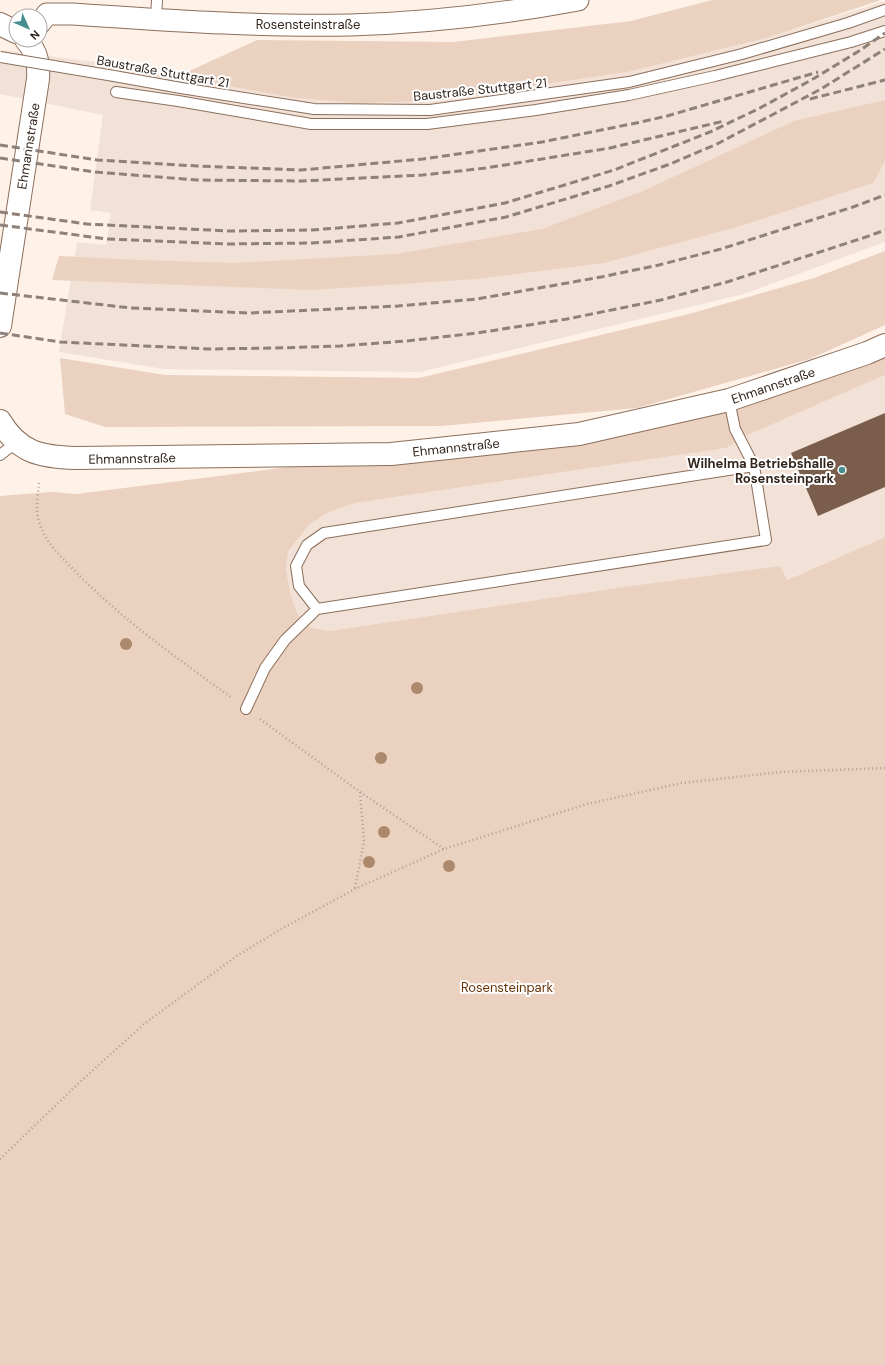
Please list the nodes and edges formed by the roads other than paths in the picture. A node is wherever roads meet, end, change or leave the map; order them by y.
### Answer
1 (578, 0) edge
2 (156, 10) edge
3 (885, 10) edge
4 (48, 12) edge
5 (885, 31) edge
6 (32, 48) edge
7 (0, 57) edge
8 (116, 92) dead end
9 (0, 326) edge
10 (885, 345) edge
11 (729, 400) junction
12 (0, 422) edge
13 (8, 449) edge
14 (754, 466) junction
15 (317, 609) junction
16 (246, 709) road end

1 - 2 street, Rosensteinstraße
2 - 4 street, Rosensteinstraße
3 - 7 lane, Baustraße Stuttgart 21, bridge
5 - 8 lane, Baustraße Stuttgart 21
6 - 9 street, Ehmannstraße
10 - 11 street, Ehmannstraße
11 - 13 street, Ehmannstraße
11 - 14 lane
12 - 13 street, Ehmannstraße
14 - 15 lane
14 - 15 lane
15 - 16 lane

